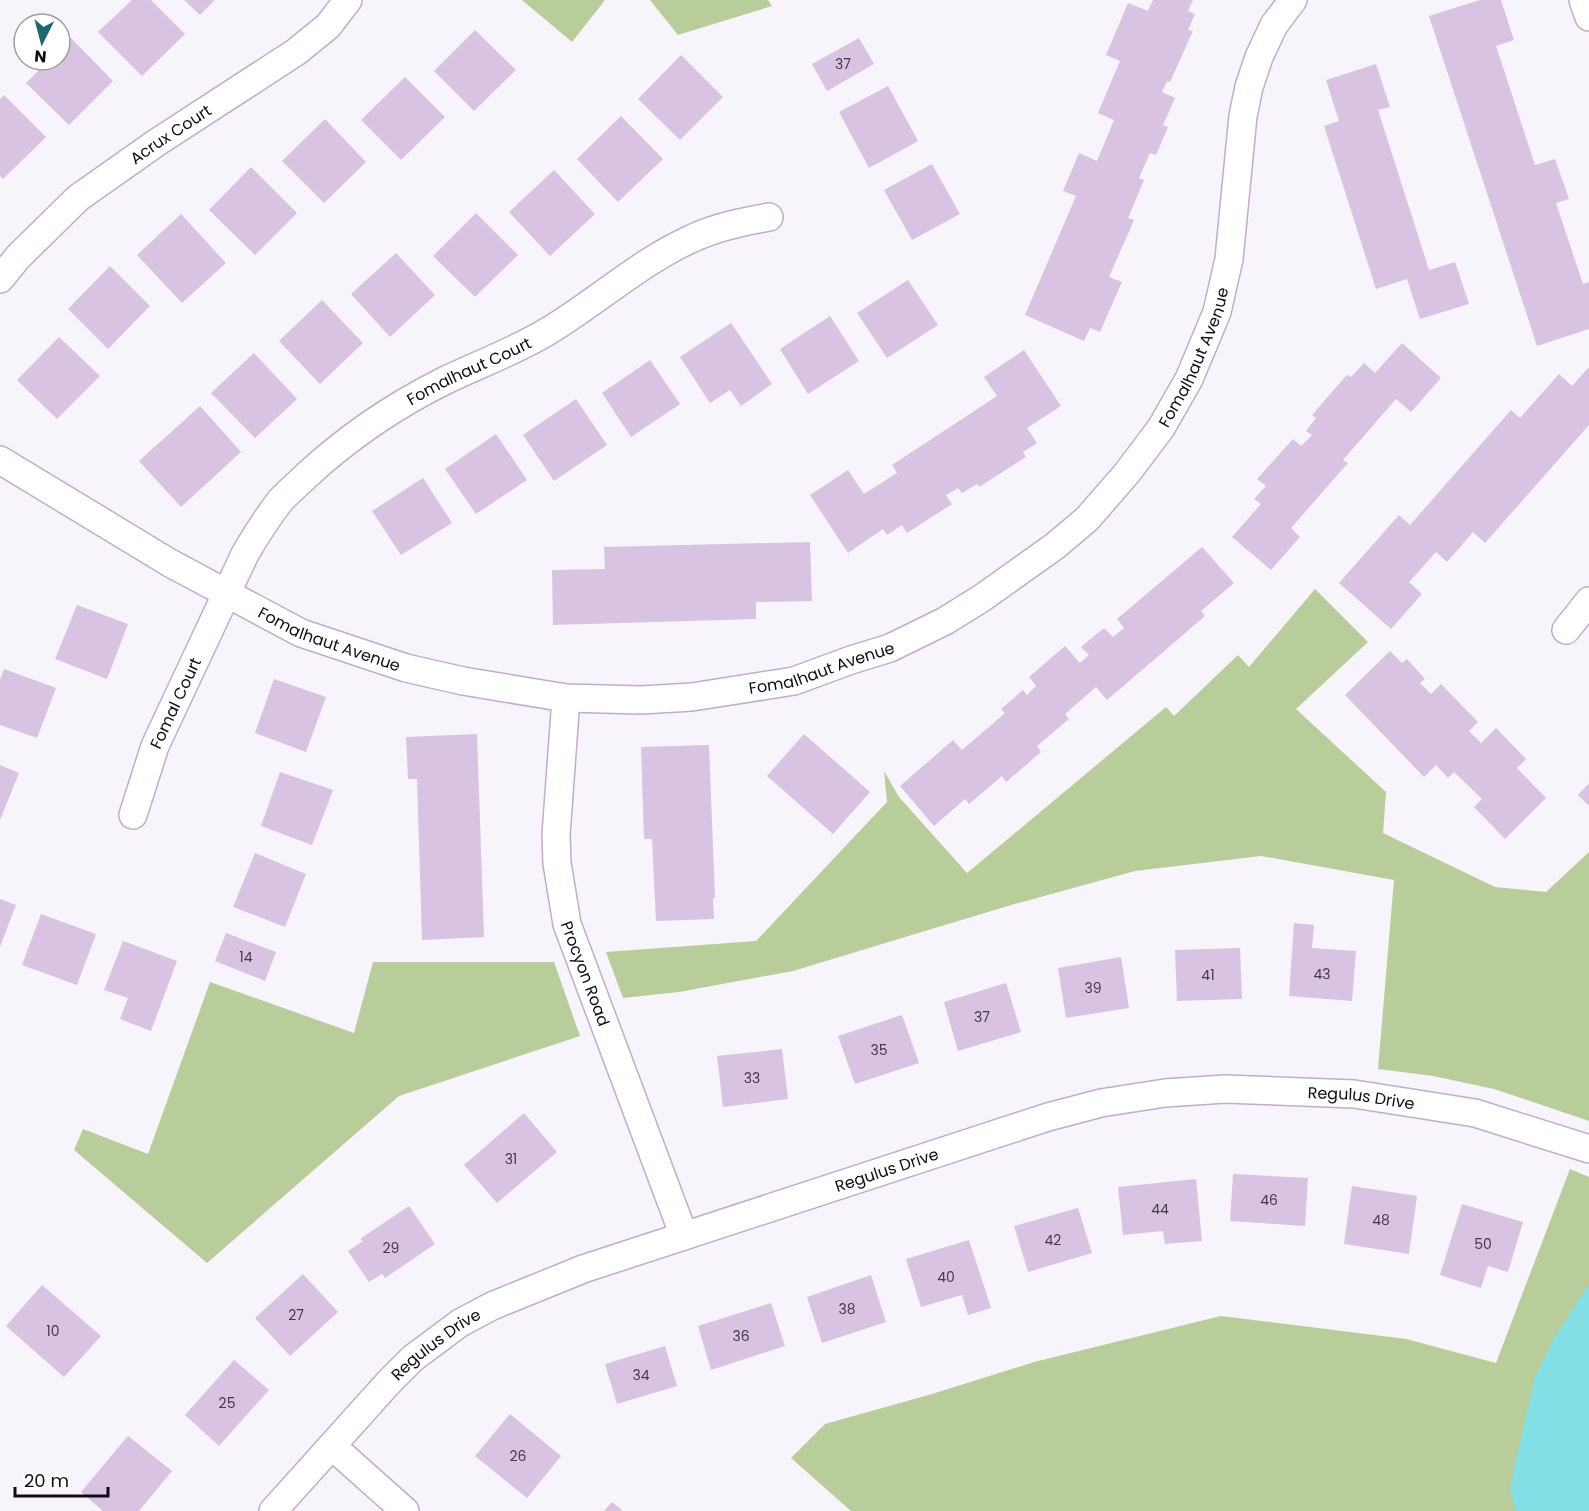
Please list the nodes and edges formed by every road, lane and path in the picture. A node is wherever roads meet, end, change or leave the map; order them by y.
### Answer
1 (348, 0) edge
2 (1293, 0) edge
3 (1583, 0) edge
4 (1589, 17) edge
5 (769, 217) dead end
6 (0, 279) edge
7 (0, 460) edge
8 (226, 594) junction
9 (1589, 601) edge
10 (1566, 630) dead end
11 (566, 698) junction
12 (133, 815) dead end
13 (1589, 1149) edge
14 (684, 1236) junction
15 (332, 1446) junction
16 (273, 1511) edge
17 (405, 1511) edge

1 - 6 street, Acrux Court
2 - 11 street, Fomalhaut Avenue
3 - 4 street
5 - 8 street, Fomalhaut Court
7 - 8 street, Fomalhaut Avenue
8 - 11 street, Fomalhaut Avenue
8 - 12 street, Fomal Court
9 - 10 street
11 - 14 street, Procyon Road
13 - 14 street, Regulus Drive
14 - 15 street, Regulus Drive
15 - 16 street, Regulus Drive
15 - 17 street

